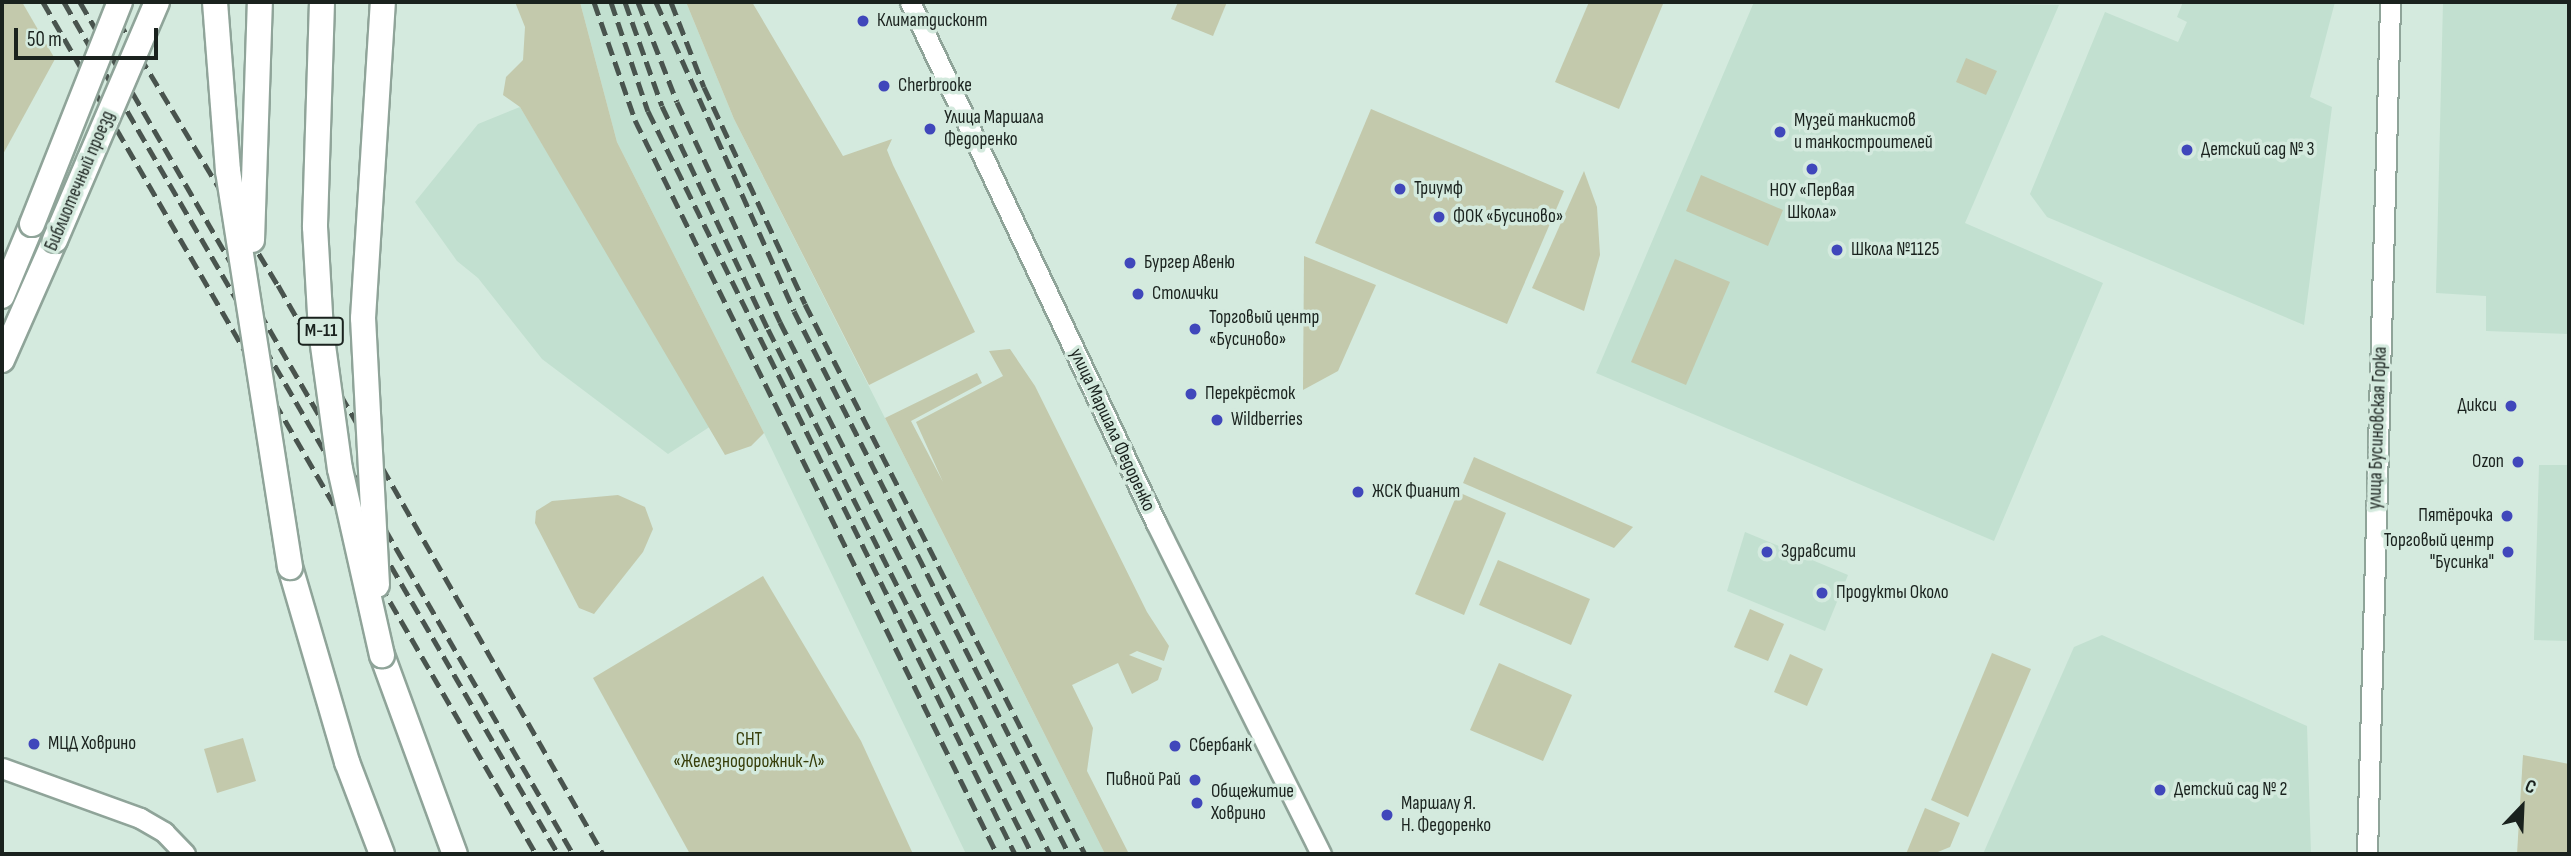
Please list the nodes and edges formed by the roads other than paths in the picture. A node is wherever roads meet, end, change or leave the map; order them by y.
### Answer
1 (121, 2) edge
2 (157, 2) edge
3 (215, 2) edge
4 (260, 2) edge
5 (322, 2) edge
6 (383, 2) edge
7 (910, 2) edge
8 (2390, 2) edge
9 (250, 293) junction
10 (2, 296) edge
11 (2, 360) edge
12 (382, 655) junction
13 (2, 768) edge
14 (185, 854) edge
15 (382, 854) edge
16 (455, 854) edge
17 (1321, 854) edge
18 (2367, 854) edge

1 - 10 main road, Библиотечный проезд, bridge
2 - 11 main road, Библиотечный проезд, bridge
3 - 9 main road, bridge
4 - 9 main road, bridge
5 - 12 main road, М-11, bridge
6 - 12 main road, bridge
7 - 17 street, улица Маршала Федоренко
8 - 18 street, улица Бусиновская Горка
9 - 15 main road, bridge
12 - 16 main road, М-11
13 - 14 street

